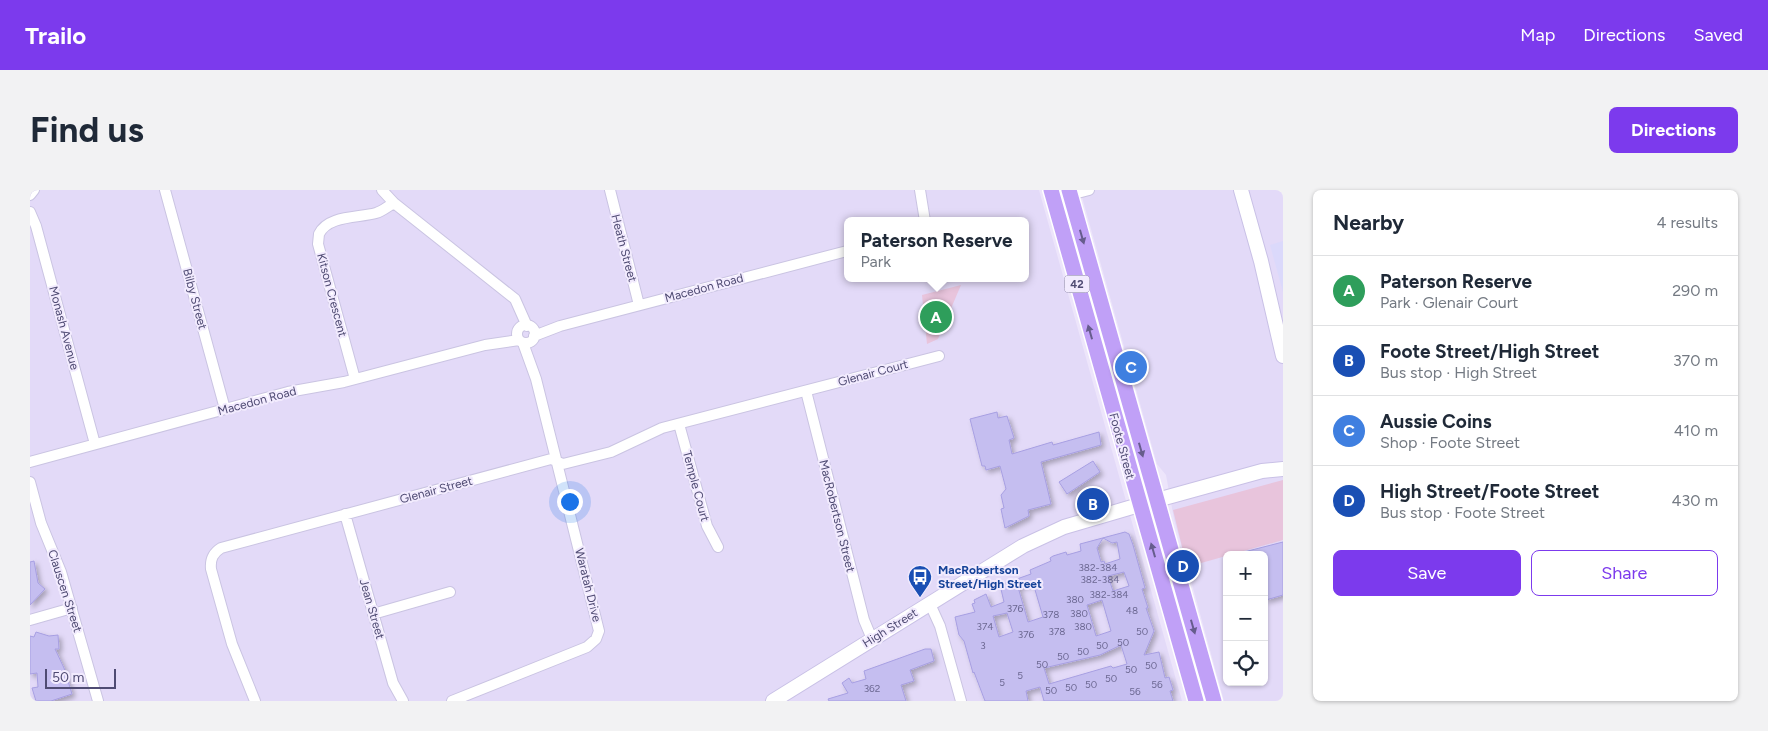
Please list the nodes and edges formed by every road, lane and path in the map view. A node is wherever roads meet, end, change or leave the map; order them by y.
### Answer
1 (34, 190) edge
2 (165, 190) edge
3 (610, 190) edge
4 (920, 190) edge
5 (1050, 190) edge
6 (1089, 190) edge
7 (1241, 190) edge
8 (1070, 193) edge
9 (30, 195) edge
10 (387, 197) edge
11 (30, 212) edge
12 (924, 217) edge
13 (844, 252) edge
14 (1261, 261) junction
15 (639, 305) junction
16 (1283, 321) edge
17 (526, 334) junction
18 (939, 356) dead end
19 (1283, 356) edge
20 (355, 379) junction
21 (806, 391) junction
22 (225, 409) junction
23 (680, 424) junction
24 (95, 444) junction
25 (30, 462) edge
26 (557, 462) junction
27 (1283, 462) edge
28 (1283, 469) edge
29 (1262, 471) junction
30 (30, 482) edge
31 (1157, 500) junction
32 (1140, 505) junction
33 (345, 514) junction
34 (718, 547) dead end
35 (450, 592) dead end
36 (930, 604) junction
37 (72, 608) junction
38 (373, 614) junction
39 (30, 620) edge
40 (872, 639) junction
41 (98, 701) edge
42 (255, 701) edge
43 (403, 701) edge
44 (452, 701) edge
45 (773, 701) edge
46 (961, 701) edge
47 (1196, 701) edge
48 (1214, 701) edge

1 - 9 street
2 - 22 street, Bilby Street
3 - 15 street, Heath Street
4 - 12 street
32 -> 5 main road, Foote Street / 42
6 - 8 street
7 - 14 main road
8 -> 31 main road, Foote Street / 42
10 - 17 street, Waratah Drive
10 - 20 street, Kitson Crescent
11 - 24 street, Monash Avenue
13 - 15 street, Macedon Road
14 - 16 main road
14 - 19 main road
15 - 17 street, Macedon Road
17 - 20 street, Macedon Road
17 - 26 street, Waratah Drive
18 - 21 street, Glenair Court
20 - 22 street, Macedon Road
21 - 23 street, Glenair Street
21 - 40 street, MacRobertson Street
22 - 24 street, Macedon Road
23 - 26 street, Glenair Street
23 - 34 street, Temple Court
24 - 25 street, Macedon Road
26 - 33 street, Glenair Street
26 - 44 street, Waratah Drive
27 - 29 main road, High Street
28 - 29 main road, High Street
29 - 31 main road, High Street
30 - 37 street, Clauscen Street
31 - 32 main road, High Street
31 -> 48 main road, Foote Street / 42
32 - 36 main road, High Street
47 -> 32 main road, Foote Street / 42
33 - 38 street, Jean Street
33 - 42 street, Glenair Street
35 - 38 street
36 - 40 main road, High Street
36 - 46 street
37 - 39 street
37 - 41 street, Clauscen Street
38 - 43 street, Jean Street
40 - 45 main road, High Street

